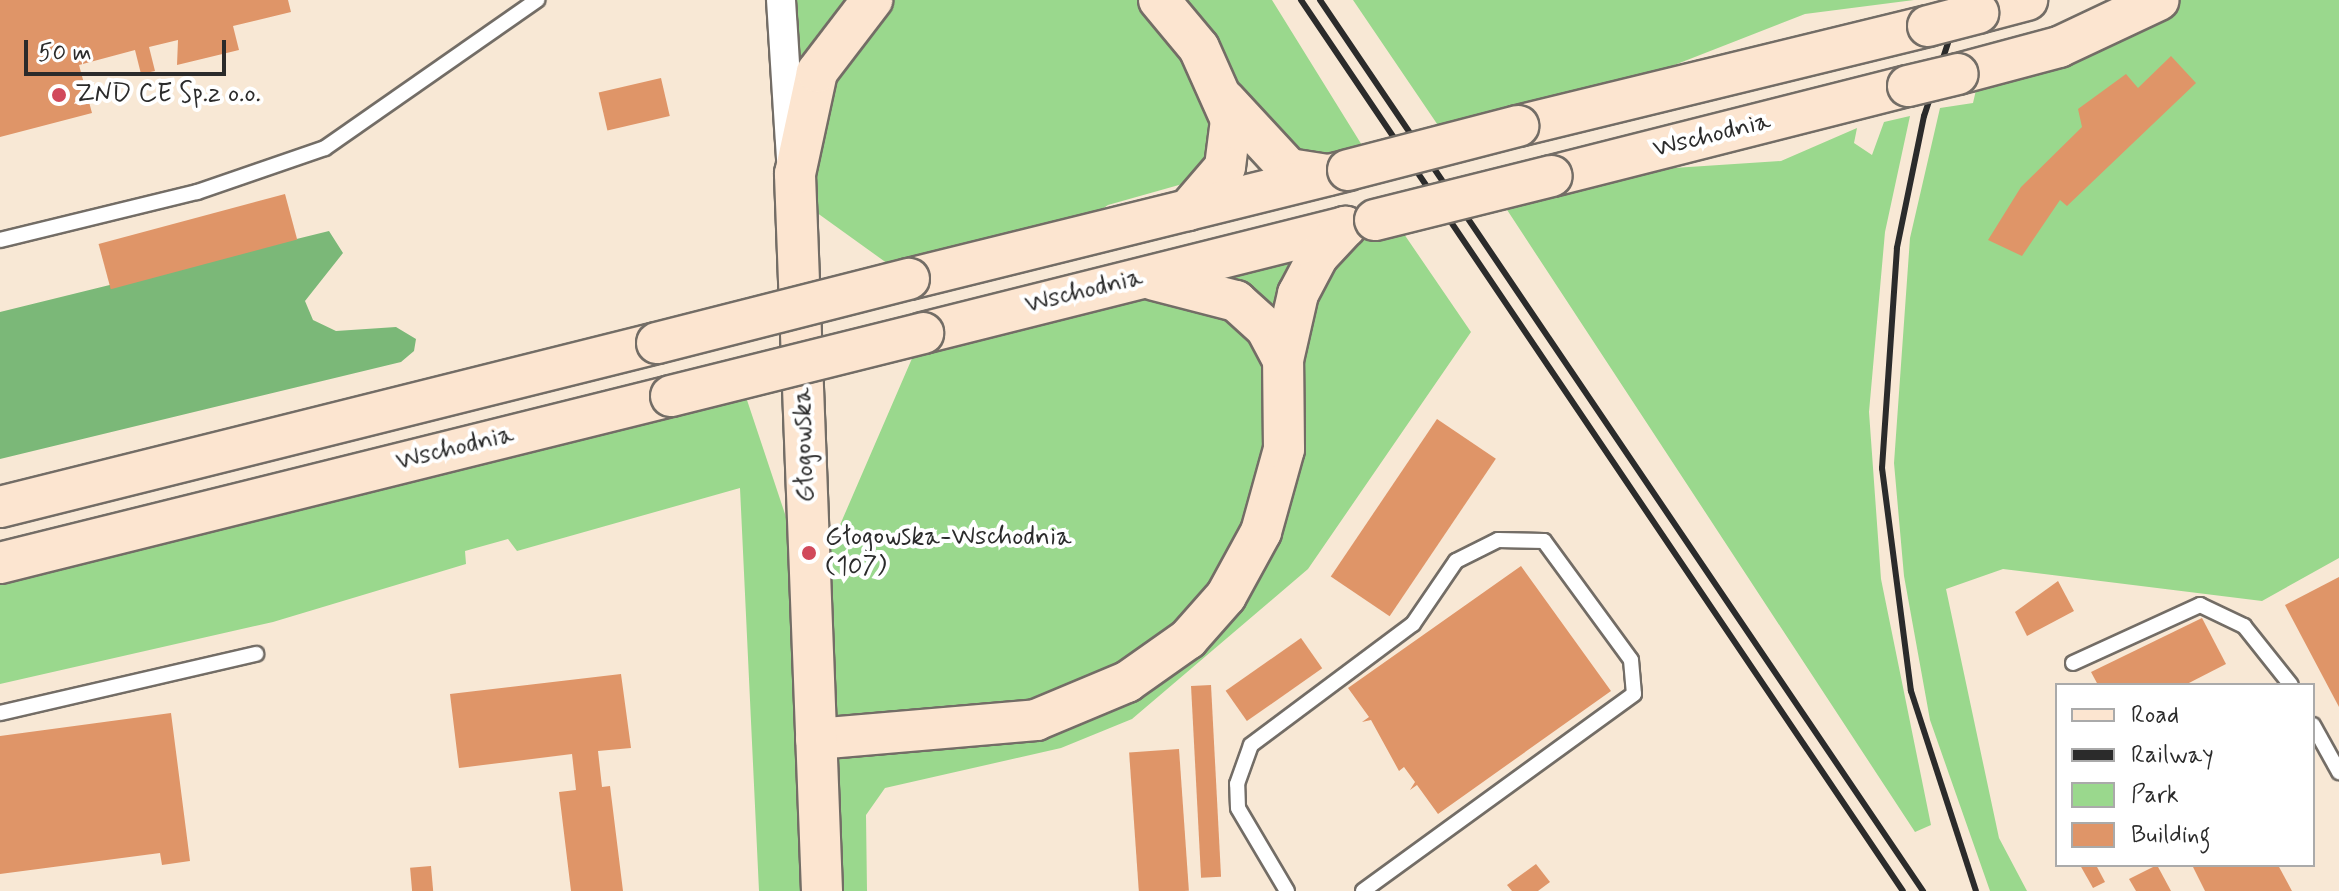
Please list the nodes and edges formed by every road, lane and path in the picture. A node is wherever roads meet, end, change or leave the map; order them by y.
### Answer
1 (537, 0) edge
2 (781, 0) edge
3 (872, 0) edge
4 (1159, 0) edge
5 (2027, 0) edge
6 (2159, 0) edge
7 (1225, 100) junction
8 (1338, 173) junction
9 (795, 197) junction
10 (1188, 210) junction
11 (1360, 224) junction
12 (0, 240) edge
13 (1138, 278) junction
14 (1283, 360) junction
15 (0, 507) edge
16 (0, 563) edge
17 (256, 654) dead end
18 (2073, 663) dead end
19 (2289, 683) edge
20 (0, 713) edge
21 (2315, 729) edge
22 (816, 739) junction
23 (2339, 772) edge
24 (822, 891) edge
25 (1287, 891) edge
26 (1363, 891) edge

1 - 12 lane
2 - 9 street, Głogowska
3 - 9 street
4 - 7 street
5 - 8 street, Wschodnia, bridge
6 - 11 street, Wschodnia, bridge
7 - 8 street
7 - 10 street
8 - 10 street, Wschodnia
9 - 22 street, Głogowska
10 - 15 street, Wschodnia, bridge
11 - 13 street, Wschodnia
11 - 14 street
13 - 14 street
13 - 16 street, Wschodnia, bridge
14 - 22 street
17 - 20 lane
18 - 19 lane
21 - 23 lane
22 - 24 street, Głogowska
25 - 26 lane

